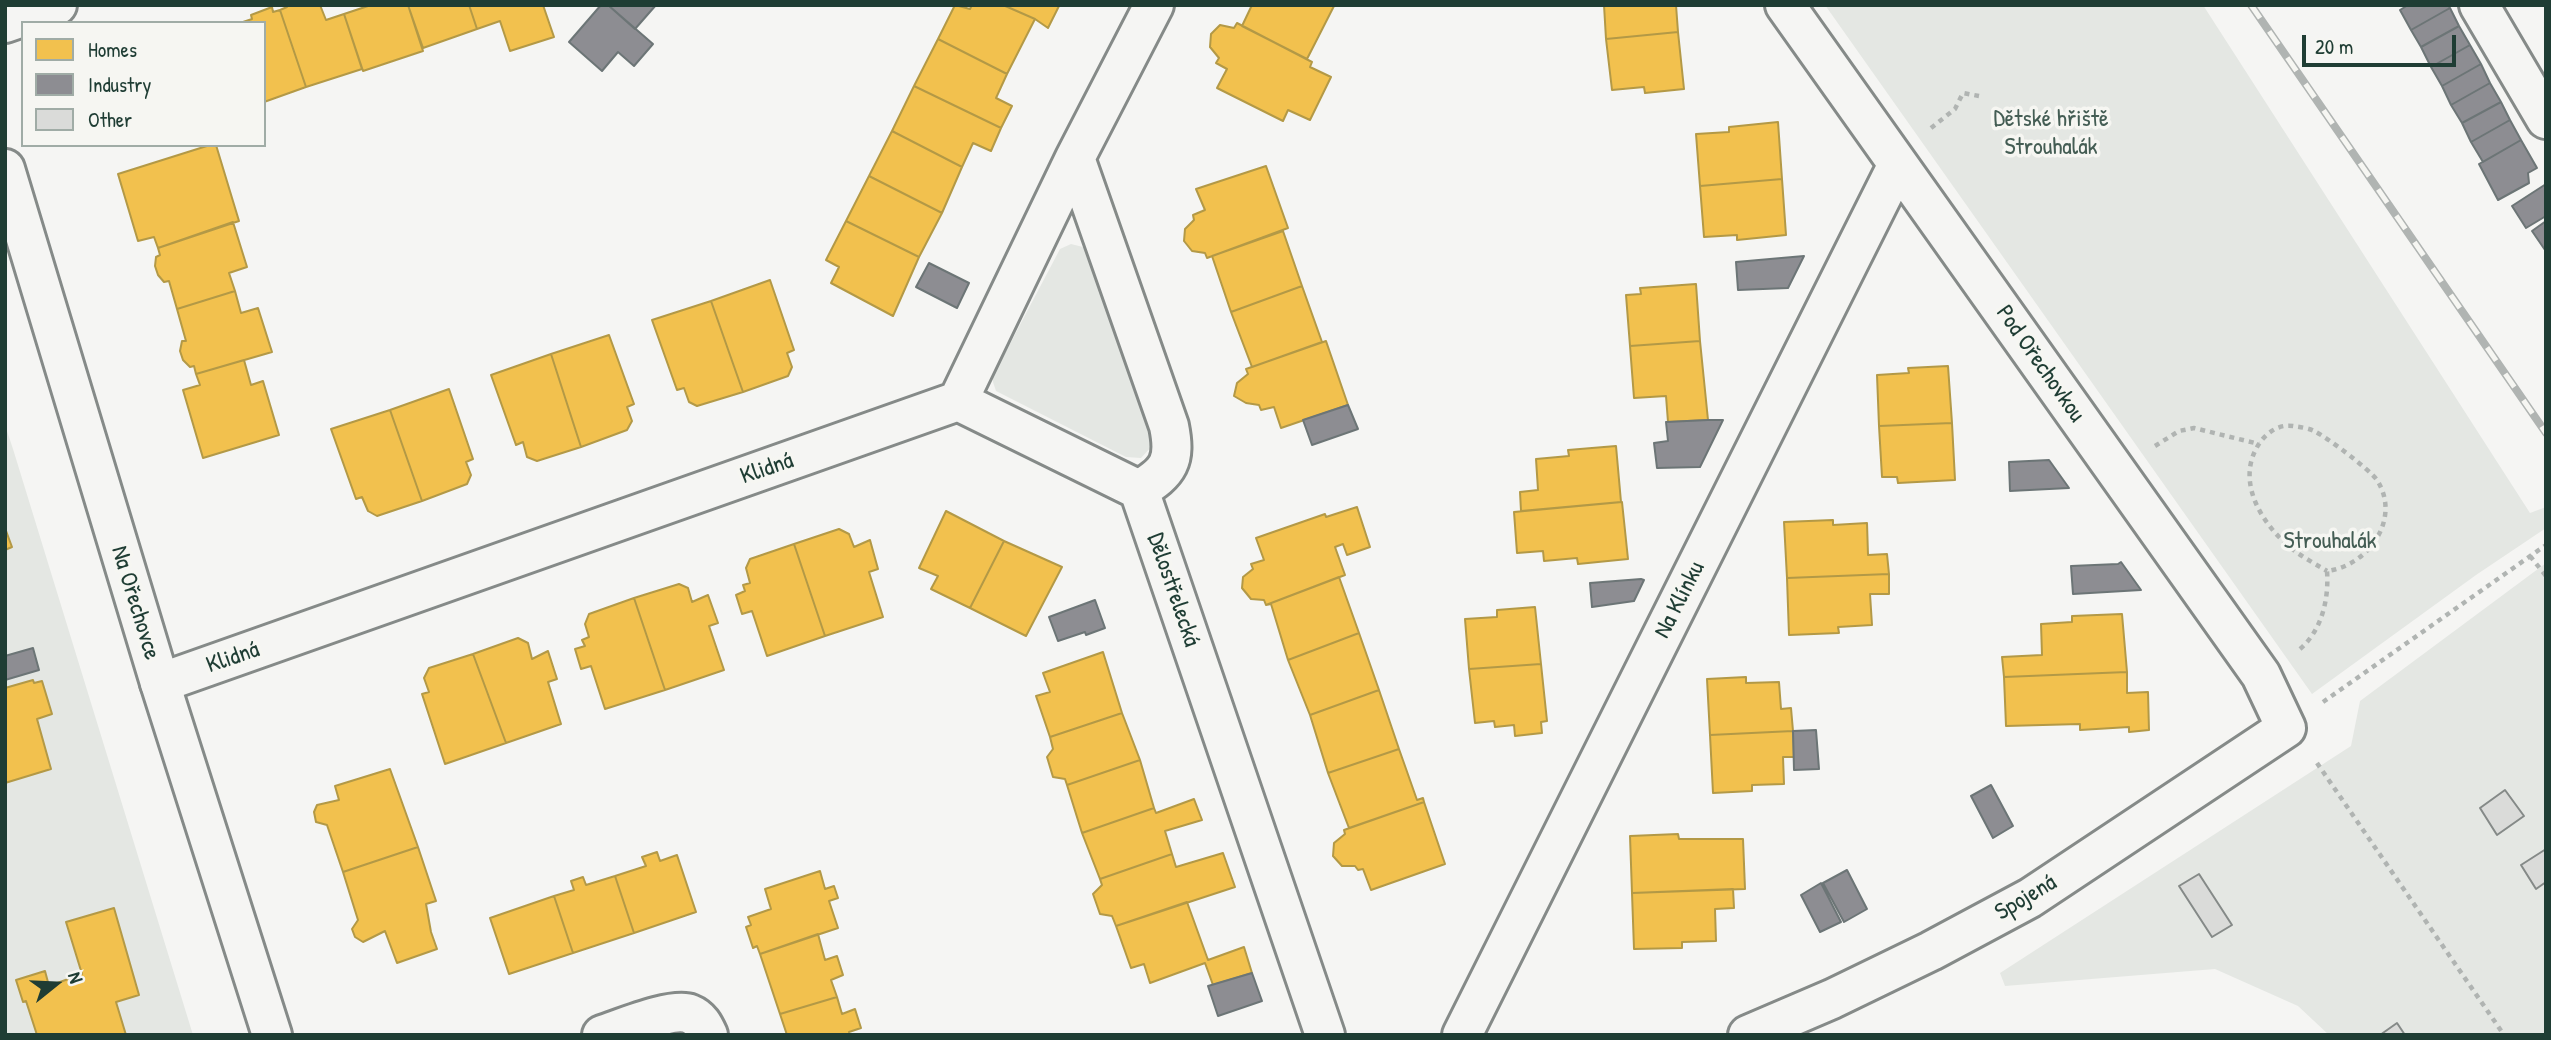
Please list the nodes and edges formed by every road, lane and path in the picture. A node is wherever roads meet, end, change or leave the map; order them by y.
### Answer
1 (57, 5) edge
2 (1154, 5) edge
3 (1785, 5) edge
4 (2479, 5) edge
5 (5, 23) edge
6 (1979, 96) dead end
7 (2546, 119) edge
8 (1926, 131) dead end
9 (1075, 158) junction
10 (1898, 164) junction
11 (5, 169) edge
12 (958, 401) junction
13 (2259, 444) junction
14 (2149, 450) dead end
15 (1139, 490) junction
16 (2546, 545) edge
17 (2530, 556) junction
18 (2327, 571) junction
19 (2546, 576) edge
20 (2298, 651) dead end
21 (160, 683) junction
22 (2334, 694) dead end
23 (2286, 728) joint
24 (2320, 766) dead end
25 (272, 1035) edge
26 (602, 1035) edge
27 (708, 1035) edge
28 (1325, 1035) edge
29 (1462, 1035) edge
30 (1748, 1035) edge
31 (2504, 1035) edge

1 - 5 street
2 - 9 street
3 - 10 street, Pod Ořechovkou
4 - 7 street
6 - 8 path
9 - 12 street
9 - 15 street
10 - 23 street, Pod Ořechovkou
10 - 29 street, Na Klínku
11 - 21 street, Na Ořechovce
12 - 15 street
12 - 21 street, Klidná
13 - 14 path
13 - 18 path
13 - 18 path
15 - 28 street, Dělostřelecká
16 - 17 path
17 - 19 path
17 - 22 path
18 - 20 path
21 - 25 street, Na Ořechovce
23 - 30 street, Spojená
24 - 31 path
26 - 27 street

